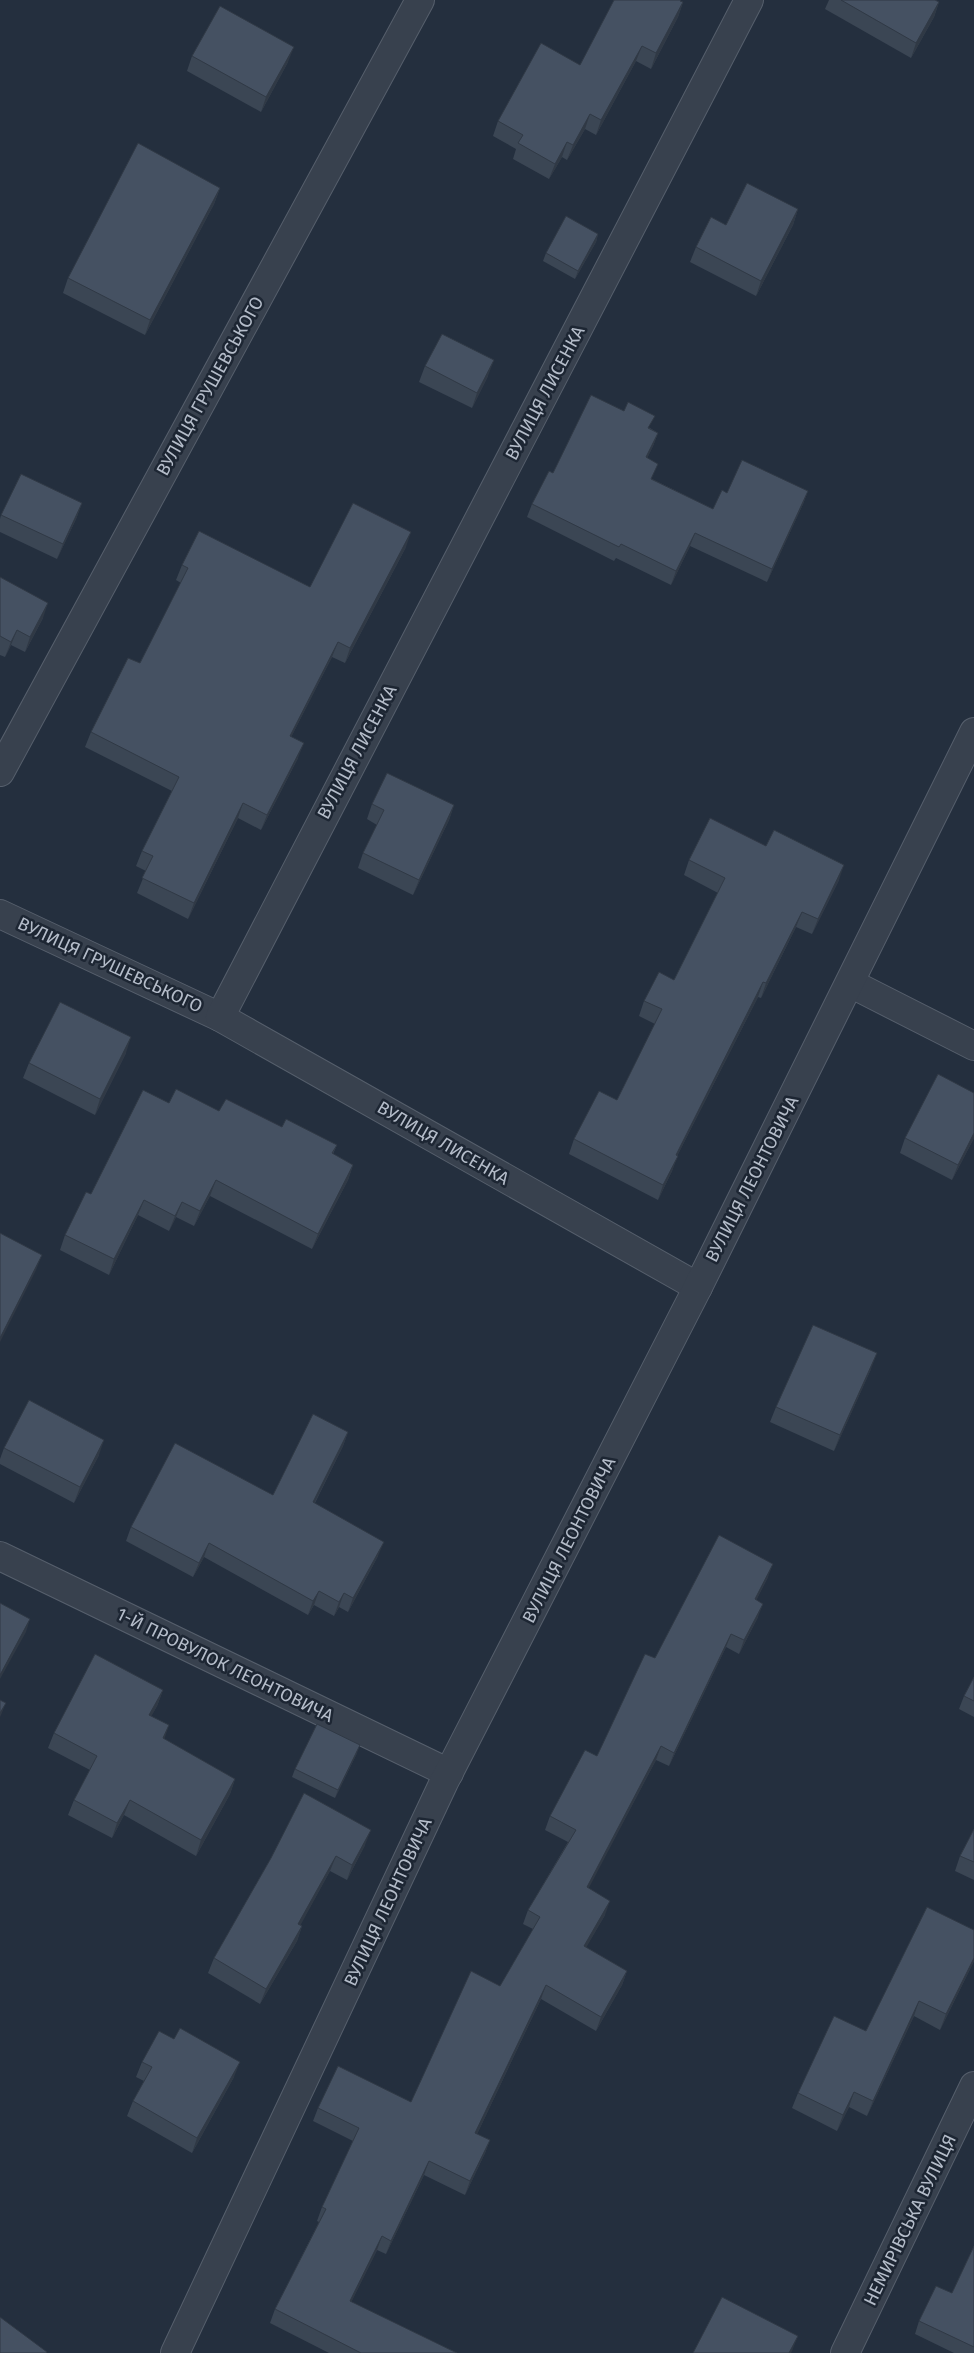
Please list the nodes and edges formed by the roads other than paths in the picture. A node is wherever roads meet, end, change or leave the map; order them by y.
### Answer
1 (420, 0) edge
2 (749, 0) edge
3 (974, 732) edge
4 (0, 772) edge
5 (0, 914) edge
6 (850, 983) junction
7 (220, 1016) junction
8 (974, 1046) edge
9 (698, 1287) junction
10 (0, 1556) edge
11 (449, 1773) junction
12 (974, 2086) edge
13 (175, 2353) edge
14 (846, 2353) edge

1 - 4 street, ВУЛИЦЯ ГРУШЕВСЬКОГО
2 - 7 street, ВУЛИЦЯ ЛИСЕНКА
3 - 6 street, ВУЛИЦЯ ЛЕОНТОВИЧА
5 - 7 street, ВУЛИЦЯ ГРУШЕВСЬКОГО
6 - 8 street
6 - 9 street, ВУЛИЦЯ ЛЕОНТОВИЧА
7 - 9 street, ВУЛИЦЯ ЛИСЕНКА
9 - 11 street, ВУЛИЦЯ ЛЕОНТОВИЧА
10 - 11 street, 1-Й ПРОВУЛОК ЛЕОНТОВИЧА
11 - 13 street, ВУЛИЦЯ ЛЕОНТОВИЧА
12 - 14 street, НЕМИРІВСЬКА ВУЛИЦЯ

